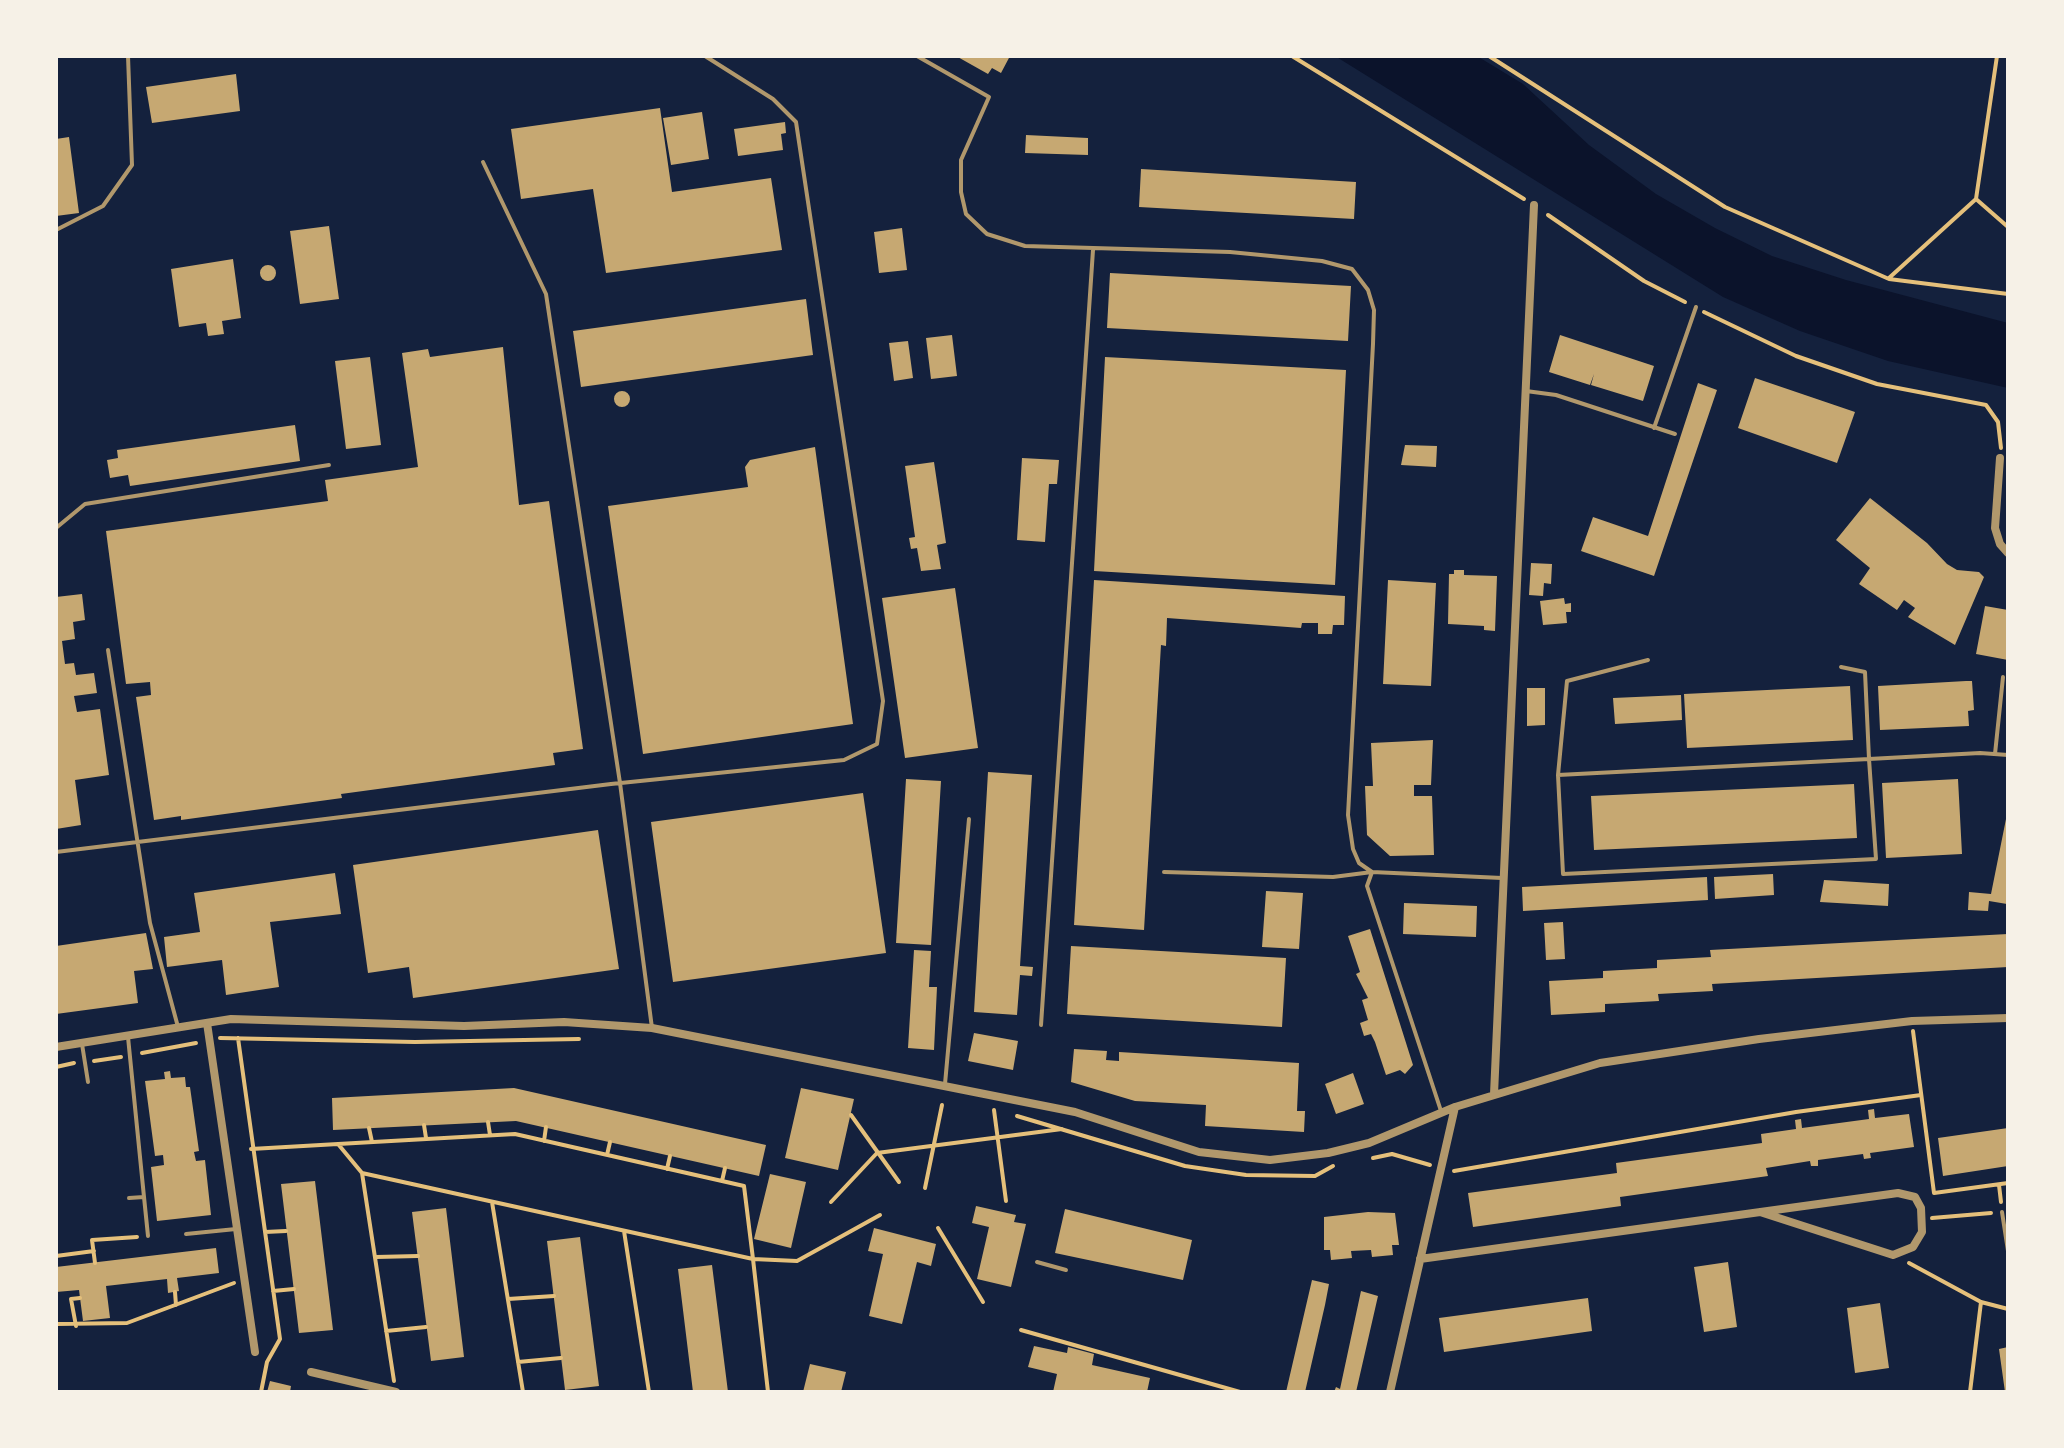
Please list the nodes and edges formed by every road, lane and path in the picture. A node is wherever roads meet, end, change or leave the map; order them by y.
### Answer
1 (128, 56) edge
2 (705, 56) edge
3 (917, 56) edge
4 (1292, 56) edge
5 (1489, 56) edge
6 (1997, 56) edge
7 (483, 162) dead end
8 (1976, 199) junction
9 (1534, 205) junction
10 (2008, 227) edge
11 (56, 230) edge
12 (1093, 250) junction
13 (1889, 279) junction
14 (2008, 294) edge
15 (1696, 307) junction
16 (1526, 391) junction
17 (1654, 428) junction
18 (1675, 434) dead end
19 (2000, 458) joint
20 (329, 465) dead end
21 (56, 528) edge
22 (2008, 553) edge
23 (108, 650) dead end
24 (1648, 660) dead end
25 (1841, 667) dead end
26 (2003, 677) dead end
27 (1995, 754) junction
28 (2008, 755) edge
29 (1869, 759) junction
30 (1558, 775) junction
31 (620, 783) junction
32 (969, 819) dead end
33 (136, 841) junction
34 (56, 852) edge
35 (1164, 872) dead end
36 (1372, 872) junction
37 (1504, 878) junction
38 (2008, 1018) edge
39 (231, 1019) junction
40 (1912, 1021) junction
41 (207, 1023) junction
42 (1041, 1025) dead end
43 (178, 1027) junction
44 (652, 1028) junction
45 (128, 1034) junction
46 (238, 1037) junction
47 (593, 1038) dead end
48 (209, 1040) junction
49 (82, 1042) junction
50 (56, 1047) edge
51 (130, 1055) junction
52 (85, 1062) junction
53 (56, 1067) edge
54 (88, 1082) dead end
55 (945, 1084) junction
56 (1494, 1094) junction
57 (1921, 1095) junction
58 (936, 1099) dead end
59 (950, 1102) dead end
60 (942, 1105) dead end
61 (979, 1107) dead end
62 (1455, 1107) junction
63 (994, 1110) junction
64 (1441, 1112) junction
65 (851, 1115) dead end
66 (488, 1122) dead end
67 (424, 1125) dead end
68 (546, 1127) dead end
69 (369, 1128) dead end
70 (1064, 1129) junction
71 (490, 1135) junction
72 (998, 1137) junction
73 (426, 1138) junction
74 (544, 1141) junction
75 (372, 1142) junction
76 (610, 1142) dead end
77 (338, 1144) junction
78 (931, 1146) junction
79 (251, 1149) junction
80 (877, 1153) junction
81 (607, 1155) junction
82 (670, 1156) dead end
83 (1362, 1160) dead end
84 (1347, 1163) dead end
85 (725, 1168) dead end
86 (667, 1169) junction
87 (1441, 1169) junction
88 (362, 1173) junction
89 (722, 1181) junction
90 (899, 1182) dead end
91 (2008, 1183) edge
92 (1999, 1185) junction
93 (925, 1188) dead end
94 (144, 1197) junction
95 (129, 1198) dead end
96 (1006, 1201) dead end
97 (492, 1202) junction
98 (831, 1202) dead end
99 (1760, 1212) junction
100 (2002, 1212) junction
101 (880, 1215) dead end
102 (1922, 1219) junction
103 (938, 1228) dead end
104 (236, 1229) junction
105 (286, 1231) dead end
106 (624, 1231) junction
107 (264, 1232) junction
108 (186, 1234) dead end
109 (148, 1236) joint
110 (94, 1251) junction
111 (2008, 1251) edge
112 (1893, 1255) junction
113 (56, 1256) edge
114 (418, 1256) dead end
115 (375, 1257) junction
116 (753, 1259) junction
117 (1420, 1259) junction
118 (1037, 1262) dead end
119 (95, 1263) dead end
120 (1066, 1270) dead end
121 (243, 1279) junction
122 (294, 1289) dead end
123 (273, 1291) junction
124 (175, 1292) dead end
125 (554, 1296) dead end
126 (80, 1298) dead end
127 (508, 1299) junction
128 (983, 1302) dead end
129 (1981, 1302) junction
130 (176, 1305) junction
131 (2008, 1309) edge
132 (56, 1324) edge
133 (76, 1326) junction
134 (426, 1327) dead end
135 (1021, 1330) dead end
136 (386, 1331) junction
137 (255, 1352) dead end
138 (561, 1358) dead end
139 (518, 1362) junction
140 (311, 1372) dead end
141 (261, 1392) edge
142 (396, 1392) edge
143 (523, 1392) edge
144 (649, 1392) edge
145 (768, 1392) edge
146 (1240, 1392) edge
147 (1390, 1392) edge
148 (1970, 1392) edge

1 - 11 lane
2 - 31 lane
3 - 12 lane
4 - 9 path
5 - 13 path
6 - 8 path
7 - 31 lane
8 - 10 path
8 - 13 path
9 - 15 path
9 - 16 street
12 - 36 lane
12 - 42 lane
13 - 14 path
15 - 17 lane
15 - 19 path
16 - 17 lane
16 - 37 street
17 - 18 lane
19 - 22 street
20 - 21 lane
23 - 33 lane
24 - 30 lane
25 - 29 lane
26 - 27 lane
27 - 28 lane
27 - 29 lane
29 - 30 lane
29 - 30 lane
31 - 33 lane
31 - 44 lane
32 - 55 lane
33 - 34 lane
33 - 43 lane
35 - 36 lane
36 - 37 lane
36 - 64 lane
37 - 56 street
38 - 40 street
39 - 41 street
39 - 44 street
39 - 46 path
40 - 56 street
40 - 57 path
41 - 43 street
41 - 48 street
43 - 45 street
44 - 55 street
45 - 49 street
45 - 51 lane
46 - 47 path
46 - 48 path
46 - 79 path
48 - 51 path
48 - 104 street
49 - 50 street
49 - 52 lane
51 - 52 path
51 - 94 lane
52 - 53 path
52 - 54 lane
55 - 64 street
56 - 62 street
57 - 87 path
57 - 92 path
58 - 59 path
60 - 78 path
61 - 63 path
62 - 64 street
62 - 87 street
63 - 70 path
63 - 72 path
65 - 80 path
66 - 71 path
67 - 73 path
68 - 74 path
69 - 75 path
70 - 72 path
70 - 84 path
71 - 73 path
71 - 74 path
72 - 78 path
72 - 96 path
73 - 75 path
74 - 81 path
75 - 77 path
76 - 81 path
77 - 79 path
77 - 88 path
78 - 80 path
78 - 93 path
79 - 107 path
80 - 90 path
80 - 98 path
81 - 86 path
82 - 86 path
83 - 87 path
85 - 89 path
86 - 89 path
87 - 117 street
88 - 97 path
88 - 115 path
89 - 116 path
91 - 92 path
92 - 100 path
94 - 95 lane
94 - 109 lane
97 - 106 path
97 - 127 path
99 - 102 street
99 - 112 street
99 - 117 street
100 - 102 path
100 - 111 lane
101 - 116 path
102 - 112 street
103 - 128 path
104 - 108 lane
104 - 121 street
105 - 107 path
106 - 116 path
106 - 144 path
107 - 123 path
109 - 110 path
110 - 113 path
110 - 119 path
112 - 129 path
114 - 115 path
115 - 136 path
116 - 145 path
117 - 147 street
118 - 120 lane
121 - 130 path
121 - 137 street
122 - 123 path
123 - 141 path
124 - 130 path
125 - 127 path
126 - 133 path
127 - 139 path
129 - 131 path
129 - 148 path
130 - 133 path
132 - 133 path
134 - 136 path
135 - 146 path
136 - 142 path
138 - 139 path
139 - 143 path
140 - 142 street

